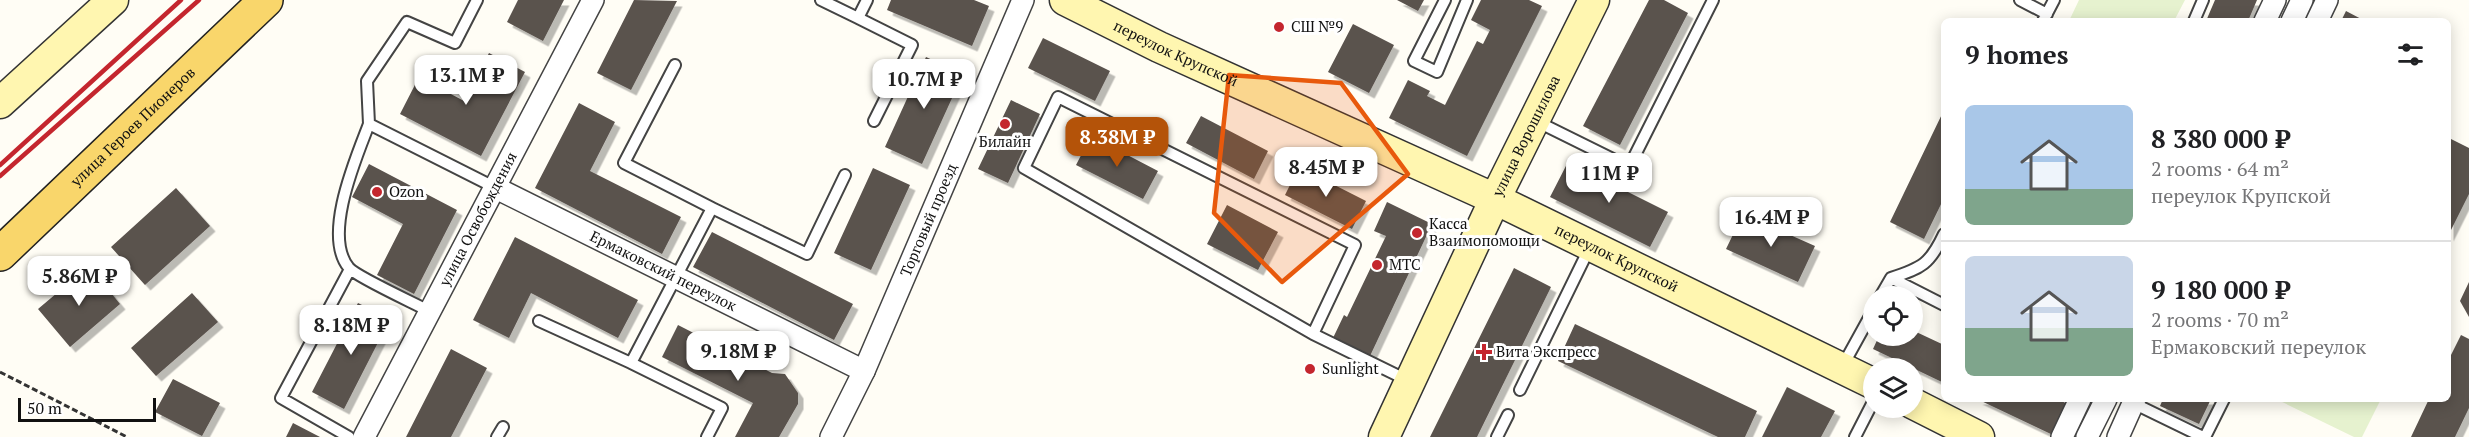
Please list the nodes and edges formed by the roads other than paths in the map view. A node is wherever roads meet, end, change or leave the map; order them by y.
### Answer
1 (113, 0) edge
2 (267, 0) edge
3 (477, 0) edge
4 (593, 0) edge
5 (820, 0) edge
6 (867, 0) edge
7 (1023, 0) edge
8 (1065, 0) edge
9 (1445, 0) edge
10 (1467, 0) edge
11 (1594, 0) edge
12 (1713, 0) edge
13 (2020, 0) edge
14 (2054, 0) edge
15 (2203, 0) edge
16 (2275, 0) edge
17 (2302, 0) edge
18 (2327, 0) edge
19 (2045, 17) edge
20 (858, 18) junction
21 (2195, 18) edge
22 (2266, 18) edge
23 (2293, 18) edge
24 (2318, 18) edge
25 (675, 65) dead end
26 (0, 103) edge
27 (1534, 120) junction
28 (874, 121) dead end
29 (369, 124) junction
30 (845, 175) dead end
31 (494, 187) junction
32 (1495, 199) junction
33 (712, 208) junction
34 (1941, 240) edge
35 (1591, 246) junction
36 (0, 254) edge
37 (350, 269) junction
38 (676, 277) junction
39 (1891, 278) junction
40 (1886, 286) edge
41 (1941, 303) edge
42 (429, 311) junction
43 (539, 321) dead end
44 (1863, 329) edge
45 (1313, 334) junction
46 (631, 363) junction
47 (1842, 367) junction
48 (864, 370) junction
49 (1863, 378) edge
50 (1410, 381) junction
51 (1520, 390) dead end
52 (2079, 402) edge
53 (2104, 402) edge
54 (2134, 402) edge
55 (2136, 402) edge
56 (2222, 402) edge
57 (1923, 409) edge
58 (1508, 415) dead end
59 (1864, 418) edge
60 (503, 427) dead end
61 (349, 437) edge
62 (364, 437) edge
63 (497, 437) edge
64 (707, 437) edge
65 (831, 437) edge
66 (1384, 437) edge
67 (1497, 437) edge
68 (1855, 437) edge
69 (1979, 437) edge
70 (2062, 437) edge
71 (2087, 437) edge
72 (2118, 437) edge
73 (2204, 437) edge

1 - 26 street
2 - 36 main road, улица Героев Пионеров
3 - 29 lane
4 - 31 street, улица Освобождения
5 - 20 lane
6 - 20 lane
7 - 48 street, Торговый проезд
8 - 32 street, переулок Крупской
9 - 10 lane
11 - 27 street, улица Ворошилова
12 - 27 lane
13 - 19 lane
14 - 19 lane
15 - 21 lane
16 - 22 street
17 - 23 street
18 - 24 street
20 - 28 lane
25 - 33 lane
27 - 32 street, улица Ворошилова
29 - 31 lane
29 - 37 lane
30 - 33 lane
31 - 38 street, Ермаковский переулок
31 - 42 street, улица Освобождения
32 - 35 street, переулок Крупской
32 - 50 street, улица Ворошилова
33 - 38 lane
34 - 39 lane
35 - 47 street, переулок Крупской
35 - 51 lane
37 - 42 lane
37 - 61 lane
38 - 46 lane
38 - 48 street, Ермаковский переулок
39 - 40 lane
39 - 41 lane
42 - 62 street, улица Освобождения
43 - 46 lane
44 - 47 lane
45 - 45 lane
45 - 50 lane
46 - 64 lane
47 - 49 street, переулок Крупской
48 - 65 street, Торговый проезд
50 - 66 street, улица Ворошилова
52 - 70 street
53 - 71 street
54 - 72 street
55 - 73 lane
56 - 73 lane
57 - 69 street
58 - 67 lane
59 - 68 lane
60 - 63 lane

